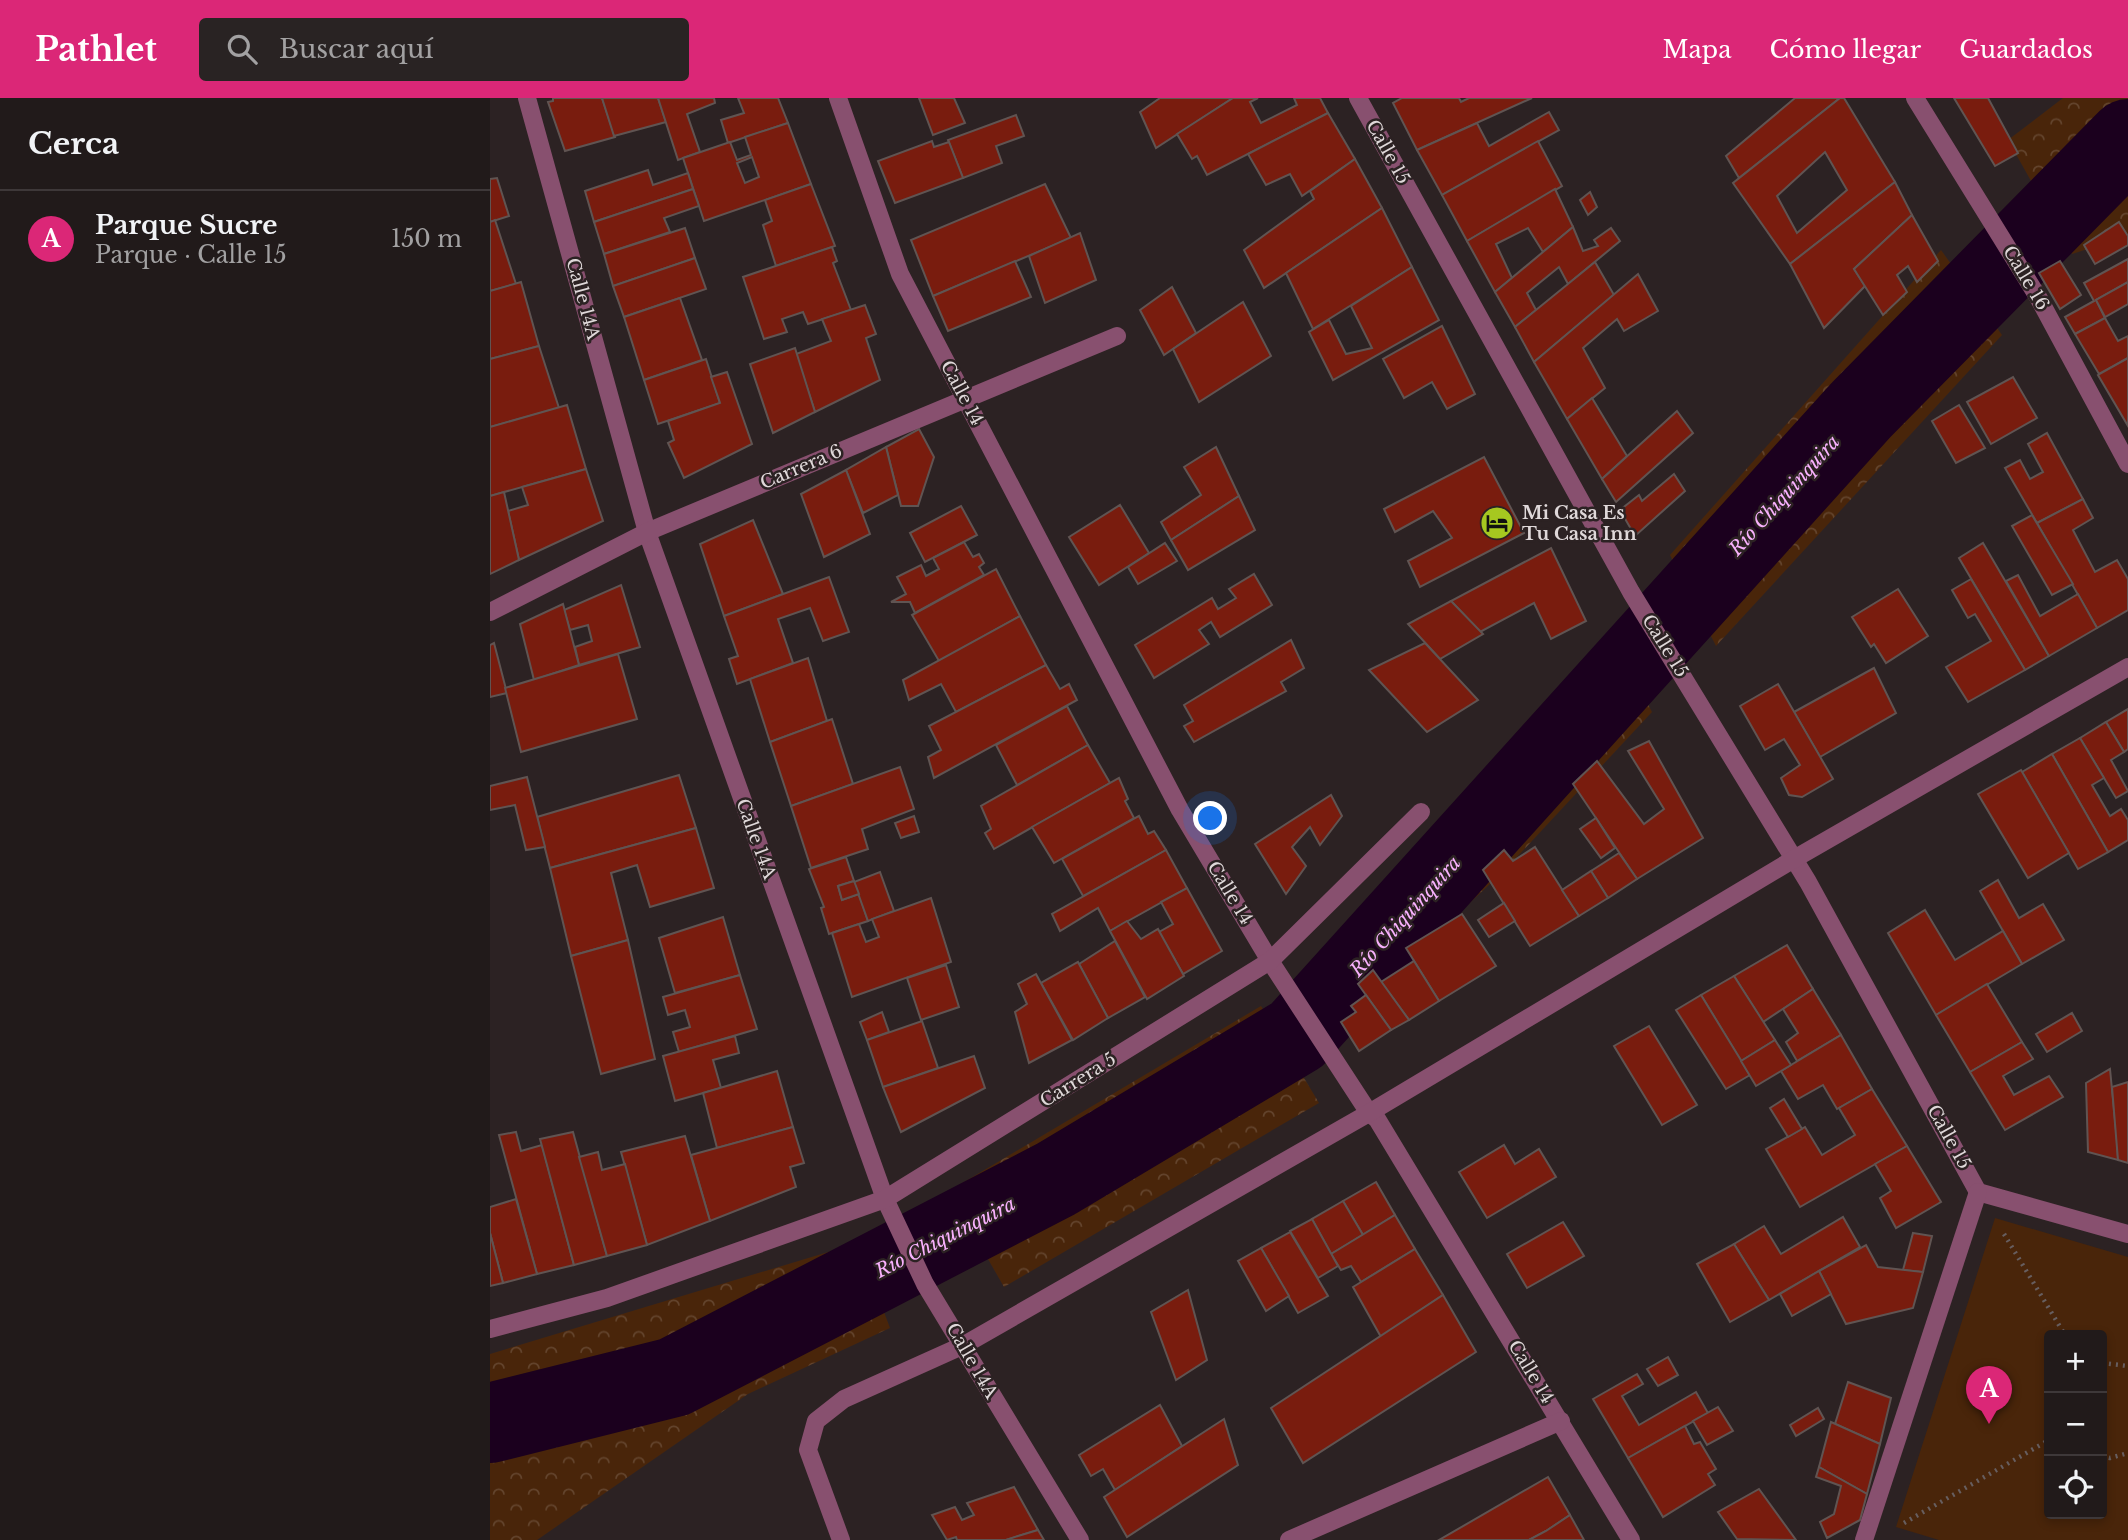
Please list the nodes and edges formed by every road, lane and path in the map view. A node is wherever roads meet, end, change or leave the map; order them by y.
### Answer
1 (527, 98) edge
2 (838, 98) edge
3 (1358, 98) edge
4 (1914, 98) edge
5 (1117, 336) dead end
6 (965, 398) junction
7 (2128, 464) edge
8 (647, 532) junction
9 (490, 612) edge
10 (2128, 667) edge
11 (1421, 812) dead end
12 (1794, 859) junction
13 (1270, 961) junction
14 (1369, 1113) junction
15 (1978, 1192) junction
16 (885, 1199) junction
17 (2128, 1234) edge
18 (490, 1329) edge
19 (2062, 1330) edge
20 (964, 1345) junction
21 (2107, 1364) edge
22 (2128, 1366) edge
23 (1561, 1421) junction
24 (2044, 1443) edge
25 (2128, 1453) edge
26 (2107, 1457) edge
27 (1896, 1527) dead end
28 (841, 1540) edge
29 (1080, 1540) edge
30 (1289, 1540) edge
31 (1631, 1540) edge
32 (1864, 1540) edge

1 - 8 street, Calle 14A
2 - 6 street, Calle 14
3 - 12 street, Calle 15
4 - 7 street, Calle 16
5 - 6 street, Carrera 6
6 - 8 street, Carrera 6
6 - 13 street, Calle 14
8 - 9 street, Carrera 6
8 - 16 street, Calle 14A
10 - 12 street
11 - 13 street, Carrera 5
12 - 14 street
12 - 15 street, Calle 15
13 - 14 street, Calle 14
13 - 16 street, Carrera 5
14 - 20 street
14 - 23 street, Calle 14
15 - 17 street
15 - 19 path
15 - 32 street
16 - 18 street, Carrera 5
16 - 20 street, Calle 14A
20 - 28 street
20 - 29 street, Calle 14A
21 - 22 path
23 - 30 street
23 - 31 street, Calle 14
24 - 27 path
25 - 26 path

